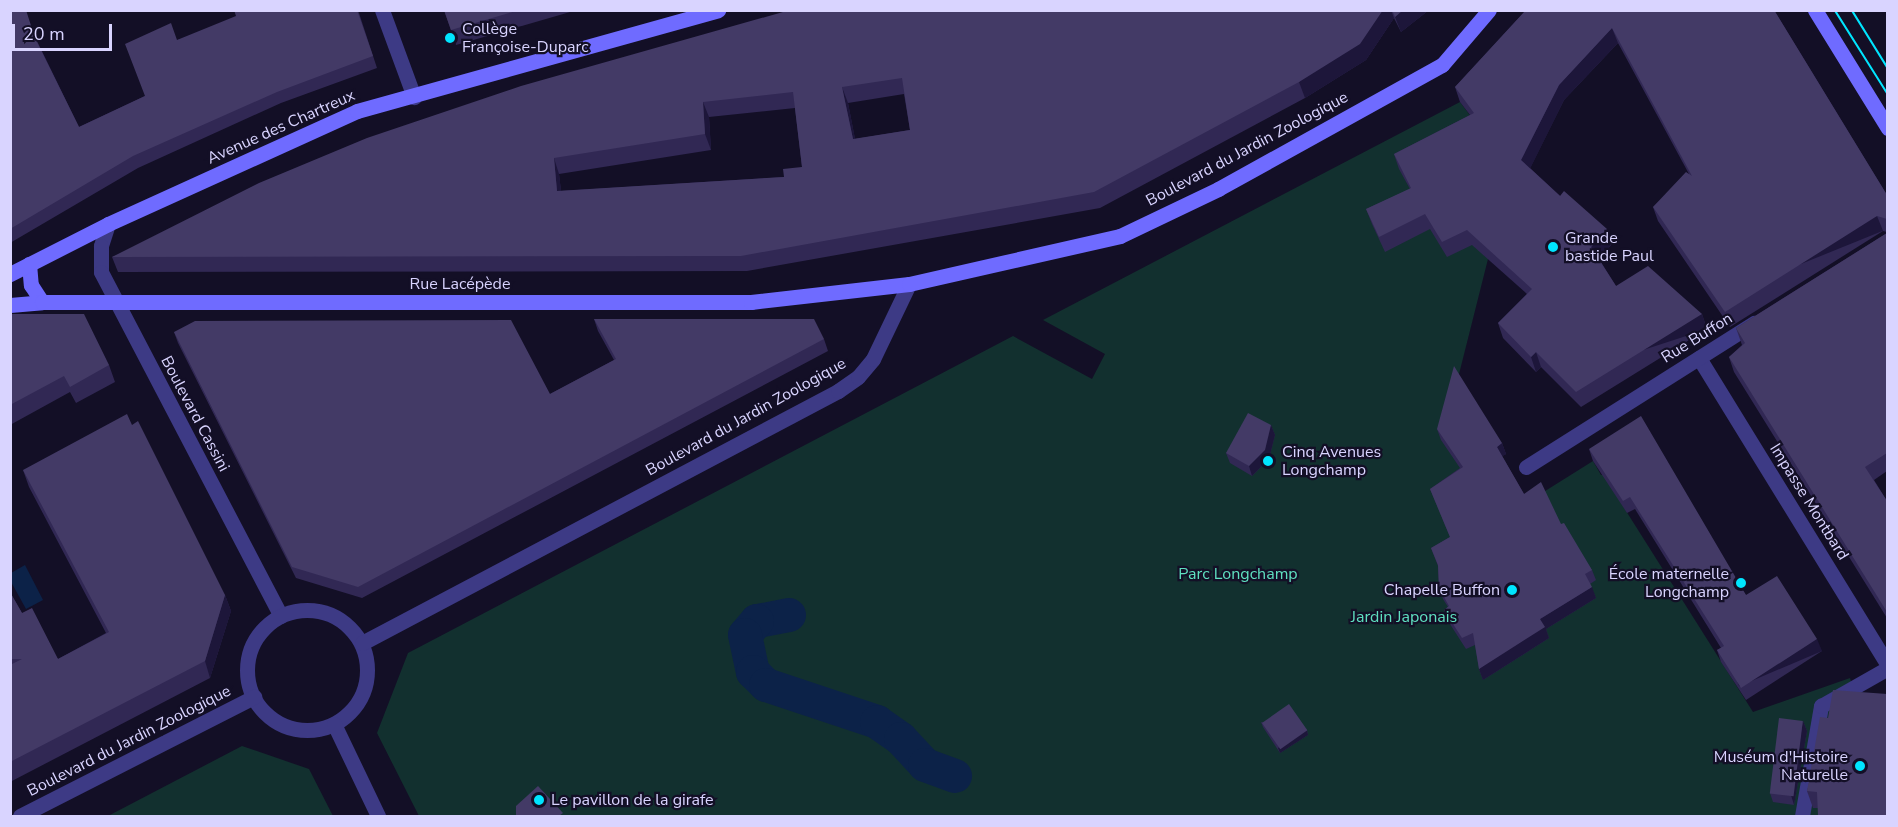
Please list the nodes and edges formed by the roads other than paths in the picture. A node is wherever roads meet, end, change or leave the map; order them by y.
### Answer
1 (382, 10) edge
2 (718, 10) edge
3 (1489, 10) edge
4 (1815, 10) edge
5 (414, 97) junction
6 (1887, 128) edge
7 (108, 224) junction
8 (29, 264) junction
9 (10, 274) edge
10 (909, 284) junction
11 (42, 302) junction
12 (116, 302) junction
13 (10, 305) edge
14 (1768, 314) edge
15 (1699, 357) junction
16 (1526, 467) dead end
17 (281, 616) junction
18 (362, 643) junction
19 (1887, 667) edge
20 (254, 697) junction
21 (334, 724) junction
22 (20, 816) edge
23 (378, 816) edge
24 (1802, 816) edge

1 - 5 street
2 - 5 street, Avenue des Chartreux
3 - 10 street, Boulevard du Jardin Zoologique
4 - 6 street
5 - 7 street, Avenue des Chartreux
7 - 8 street, Avenue des Chartreux
7 - 12 street, Boulevard Cassini
8 - 9 street, Avenue des Chartreux
8 - 11 street
10 - 12 street, Rue Lacépède
10 - 18 street, Boulevard du Jardin Zoologique
11 - 12 street, Rue Lacépède
11 - 13 street, Rue Lacépède
12 - 17 street, Boulevard Cassini
14 - 15 street, Rue Buffon
15 - 16 street, Rue Buffon
15 - 19 street, Impasse Montbard
17 - 18 street
17 - 20 street
18 - 21 street
19 - 24 street
20 - 21 street
20 - 22 street, Boulevard du Jardin Zoologique
21 - 23 street

